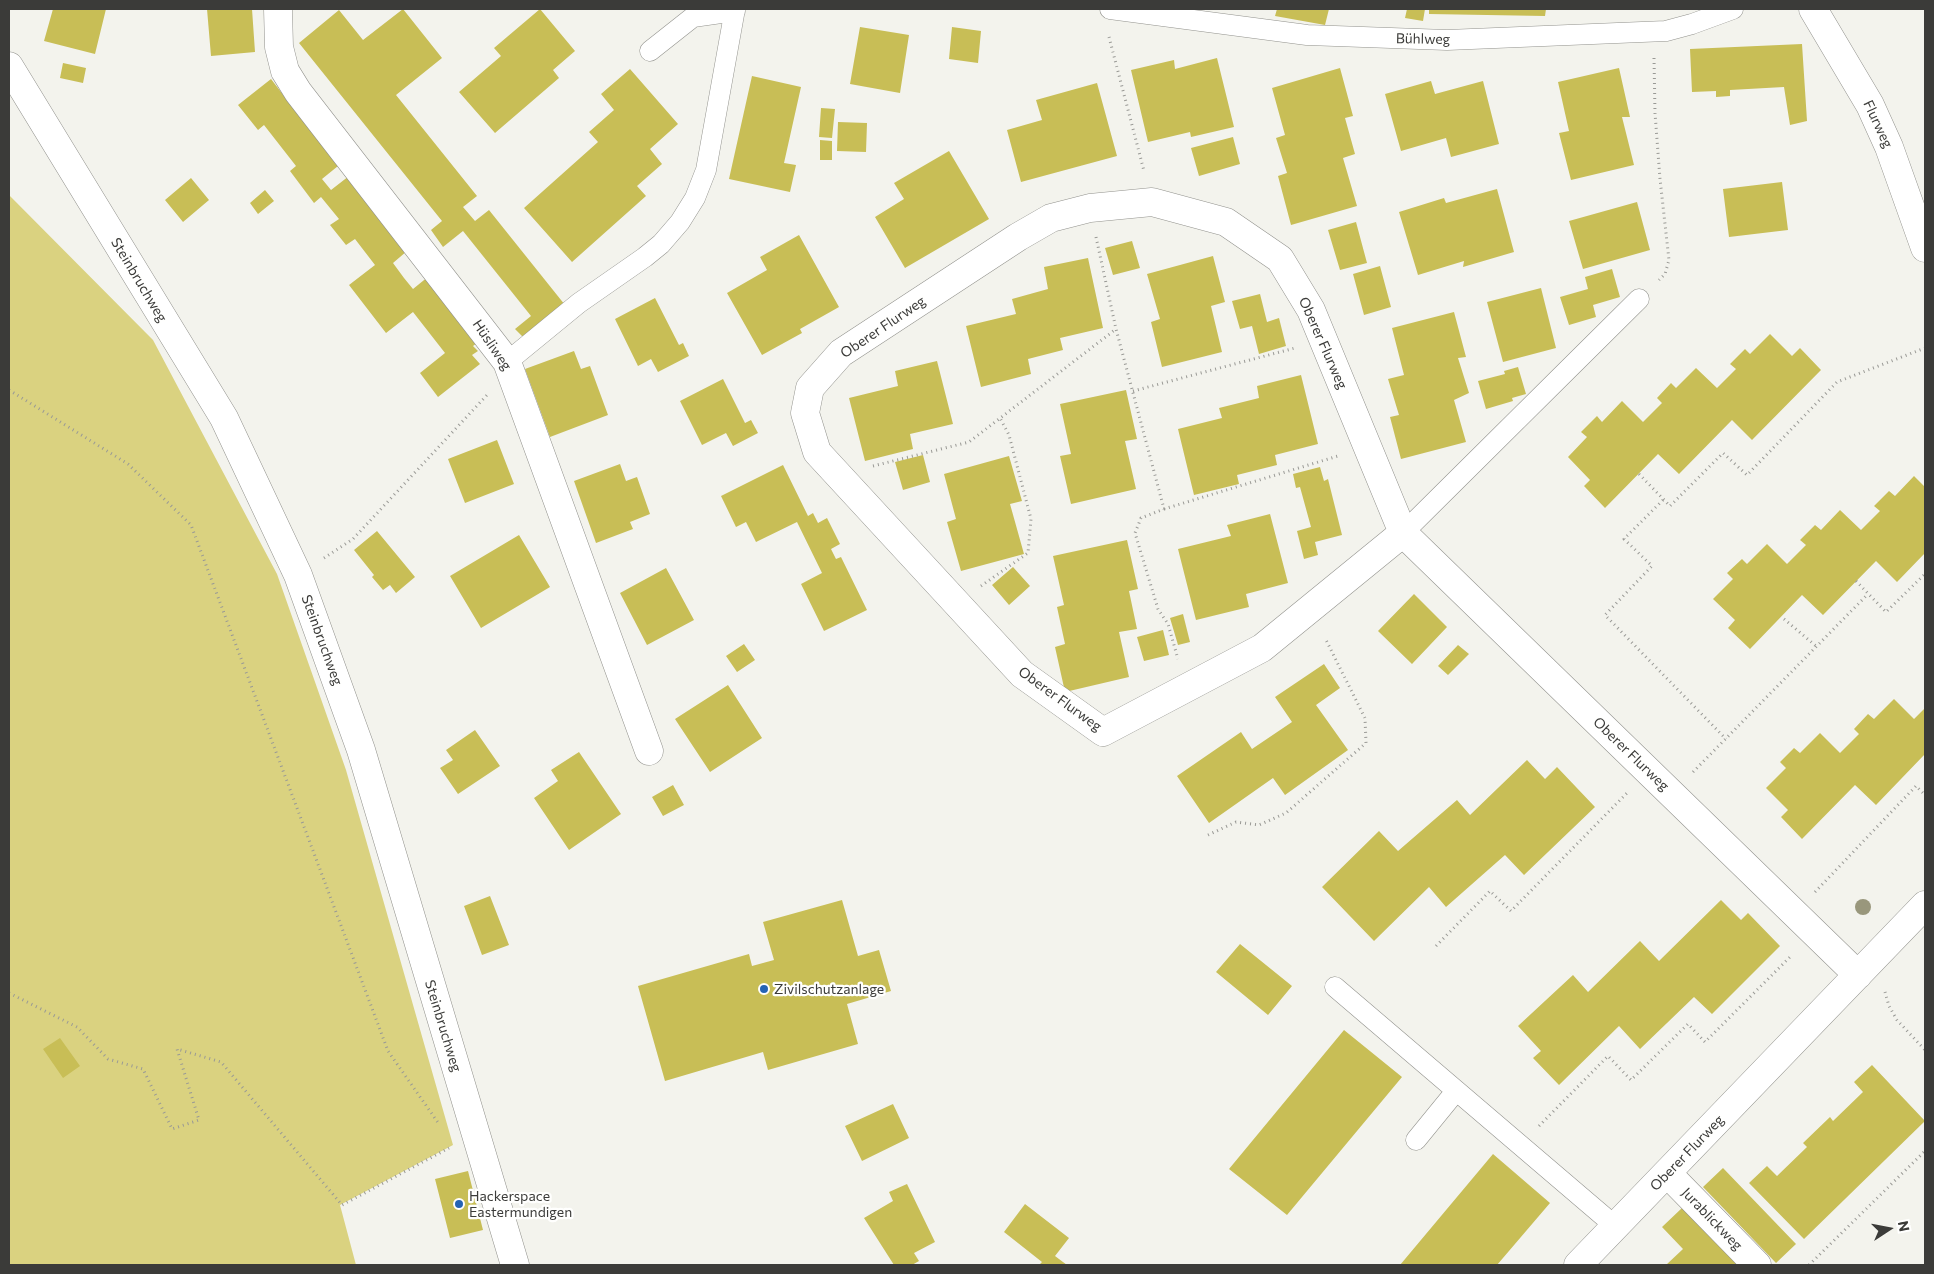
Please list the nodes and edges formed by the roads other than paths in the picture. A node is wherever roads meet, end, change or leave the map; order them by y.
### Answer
1 (278, 9) edge
2 (1110, 9) edge
3 (1733, 9) edge
4 (1813, 9) edge
5 (735, 10) edge
6 (650, 51) dead end
7 (9, 69) edge
8 (1925, 248) edge
9 (1639, 299) road end
10 (508, 365) junction
11 (1403, 534) junction
12 (649, 751) dead end
13 (1925, 905) edge
14 (1858, 975) junction
15 (1335, 987) dead end
16 (1456, 1091) junction
17 (1416, 1140) dead end
18 (1667, 1173) junction
19 (1615, 1226) junction
20 (516, 1265) edge
21 (1578, 1265) edge
22 (1757, 1265) edge

1 - 10 street, Hüsliweg
2 - 3 lane, Bühlweg
4 - 8 street, Flurweg
5 - 6 lane
5 - 10 lane
7 - 20 street, Steinbruchweg
9 - 11 lane
10 - 12 street, Hüsliweg
11 - 11 street, Oberer Flurweg
11 - 14 street, Oberer Flurweg
13 - 14 street, Oberer Flurweg
14 - 18 street, Oberer Flurweg
15 - 16 lane
16 - 17 lane
16 - 19 lane
18 - 19 street, Oberer Flurweg
18 - 22 street, Jurablickweg
19 - 21 street, Oberer Flurweg

